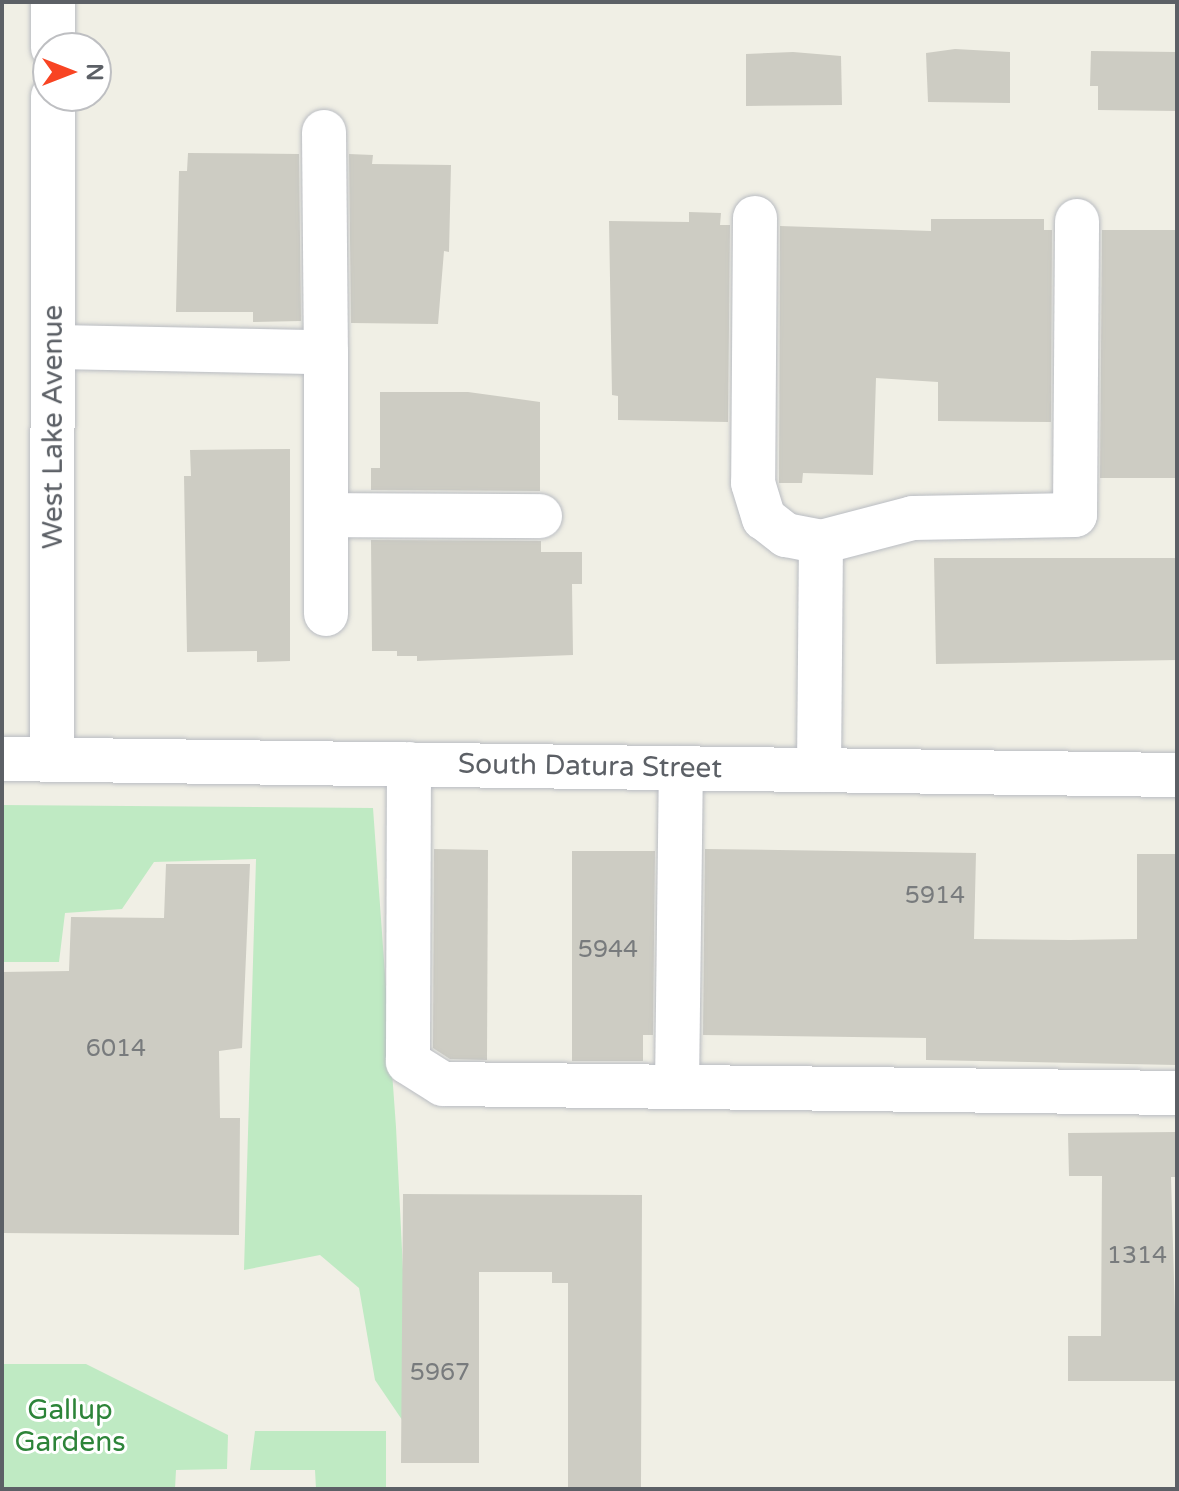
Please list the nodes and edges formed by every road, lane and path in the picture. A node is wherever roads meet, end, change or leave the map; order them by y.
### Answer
1 (53, 2) edge
2 (53, 32) edge
3 (53, 112) edge
4 (324, 132) dead end
5 (755, 218) dead end
6 (1077, 221) dead end
7 (54, 347) junction
8 (326, 352) junction
9 (326, 515) junction
10 (540, 516) dead end
11 (821, 542) junction
12 (326, 614) dead end
13 (2, 759) edge
14 (52, 759) junction
15 (409, 764) junction
16 (681, 768) junction
17 (819, 770) junction
18 (1177, 775) edge
19 (677, 1087) junction
20 (1177, 1093) edge

1 - 2 street
3 - 7 street, West Lake Avenue
4 - 8 street
5 - 11 street
6 - 11 street
7 - 8 street
7 - 14 street, West Lake Avenue
8 - 9 street
9 - 10 street
9 - 12 street
11 - 17 street
13 - 14 street, South Datura Street
14 - 15 street, South Datura Street
15 - 16 street, South Datura Street
15 - 19 street
16 - 17 street, South Datura Street
16 - 19 street
17 - 18 street, South Datura Street
19 - 20 street

